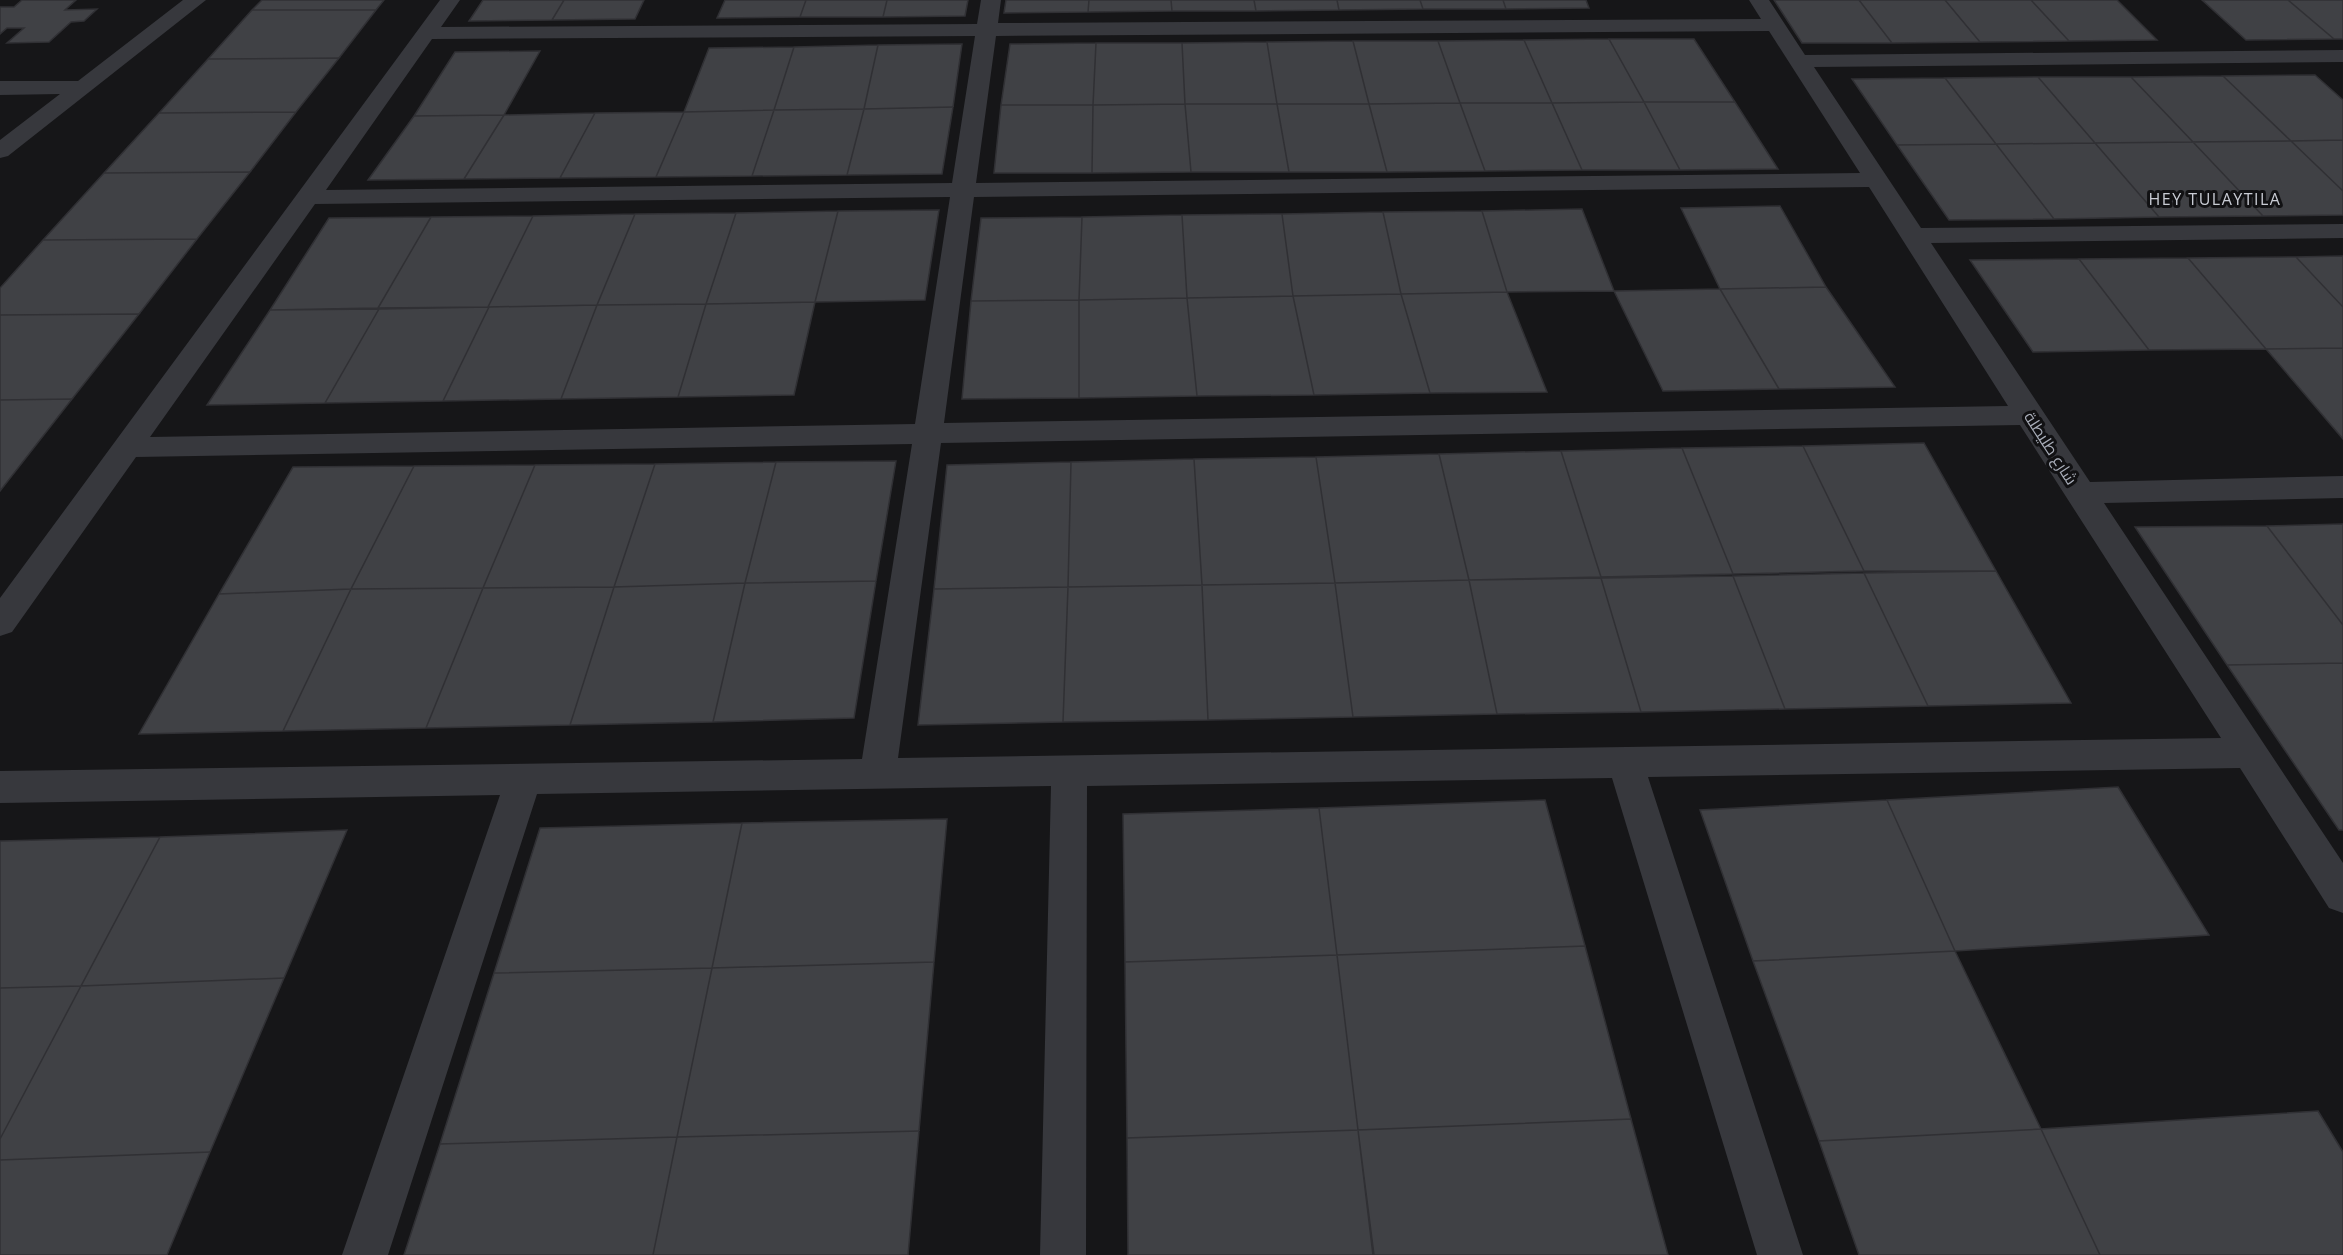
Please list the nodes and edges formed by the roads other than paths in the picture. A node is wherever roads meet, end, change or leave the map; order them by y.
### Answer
1 (196, 0) edge
2 (450, 0) edge
3 (991, 0) edge
4 (1759, 0) edge
5 (1775, 25) junction
6 (986, 29) junction
7 (426, 33) junction
8 (2343, 56) edge
9 (1798, 61) junction
10 (83, 87) junction
11 (0, 88) edge
12 (0, 151) edge
13 (1877, 180) junction
14 (963, 190) junction
15 (308, 197) junction
16 (2343, 231) edge
17 (1913, 236) junction
18 (2030, 415) junction
19 (928, 434) junction
20 (127, 447) junction
21 (2343, 487) edge
22 (2081, 493) junction
23 (0, 623) edge
24 (2248, 753) junction
25 (1625, 762) junction
26 (1069, 771) junction
27 (878, 774) junction
28 (524, 779) junction
29 (0, 787) edge
30 (2338, 879) edge
31 (365, 1255) edge
32 (1063, 1255) edge
33 (1780, 1255) edge

1 - 10 street
2 - 7 street
3 - 6 street
4 - 5 street, شارع طليطلة
5 - 6 street
5 - 9 street, شارع طليطلة
6 - 7 street
6 - 14 street
7 - 15 street
8 - 9 street
9 - 13 street, شارع طليطلة
10 - 11 street
10 - 12 street
13 - 14 street
13 - 17 street, شارع طليطلة
14 - 15 street
14 - 19 street
15 - 20 street
16 - 17 street
17 - 18 street, شارع طليطلة
18 - 19 street
18 - 22 street, شارع طليطلة
19 - 20 street
19 - 27 street
20 - 23 street
21 - 22 street
22 - 24 street, شارع طليطلة
24 - 25 street
24 - 30 street, شارع طليطلة
25 - 26 street
25 - 33 street
26 - 27 street
26 - 32 street
27 - 28 street
28 - 29 street
28 - 31 street

